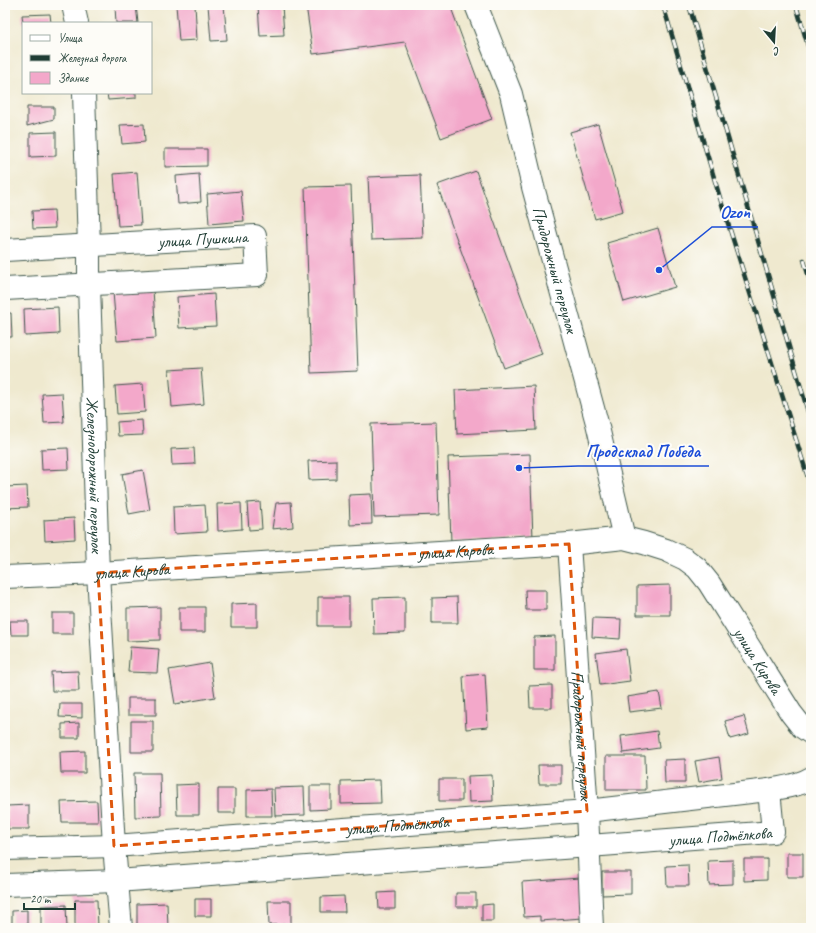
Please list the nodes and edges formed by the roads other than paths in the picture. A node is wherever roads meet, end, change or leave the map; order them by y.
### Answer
1 (73, 5) edge
2 (476, 5) edge
3 (77, 22) edge
4 (84, 94) edge
5 (89, 246) junction
6 (5, 250) edge
7 (89, 284) junction
8 (5, 289) edge
9 (624, 538) junction
10 (569, 544) junction
11 (98, 573) junction
12 (5, 577) edge
13 (811, 733) edge
14 (811, 778) edge
15 (769, 790) junction
16 (587, 811) junction
17 (114, 846) junction
18 (589, 846) junction
19 (5, 849) edge
20 (117, 881) junction
21 (5, 885) edge
22 (121, 928) edge
23 (592, 928) edge

1 - 3 street
2 - 9 street, Придорожный переулок
4 - 5 street, Железнодорожный переулок
5 - 6 street, улица Пушкина
5 - 7 street, Железнодорожный переулок
5 - 7 street, улица Пушкина
7 - 8 street, улица Пушкина
7 - 11 street, Железнодорожный переулок
9 - 10 street, улица Кирова
9 - 13 street, улица Кирова
10 - 11 street, улица Кирова
10 - 16 street, Придорожный переулок
11 - 12 street, улица Кирова
11 - 17 street, Железнодорожный переулок
14 - 15 street
15 - 16 street, улица Подтёлкова
15 - 18 street, улица Подтёлкова
16 - 17 street, улица Подтёлкова
16 - 18 street, Придорожный переулок
17 - 19 street, улица Подтёлкова
17 - 20 street, Железнодорожный переулок
18 - 20 street, улица Подтёлкова
18 - 23 street, Придорожный переулок
20 - 21 street, улица Подтёлкова
20 - 22 street, Железнодорожный переулок

